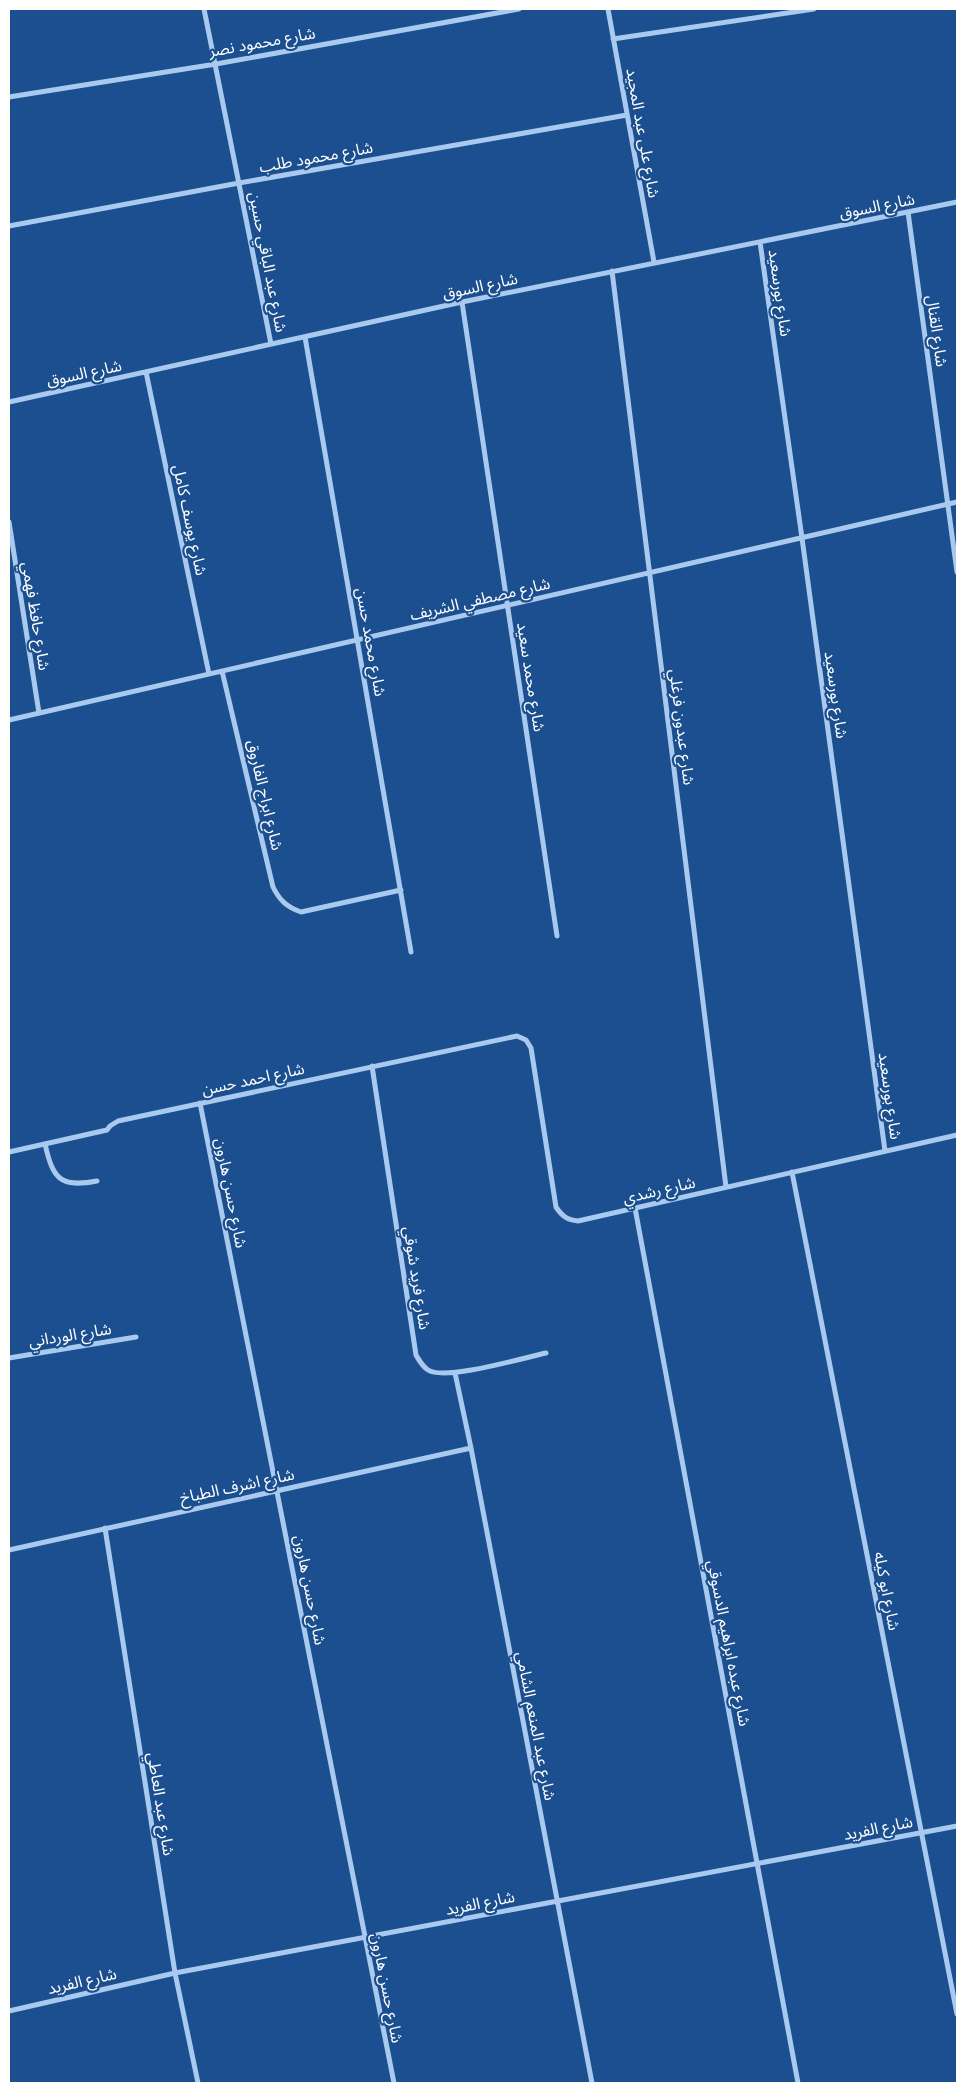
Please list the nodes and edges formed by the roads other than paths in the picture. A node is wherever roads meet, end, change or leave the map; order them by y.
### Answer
1 (204, 9) edge
2 (519, 9) edge
3 (608, 9) edge
4 (814, 9) edge
5 (613, 39) junction
6 (216, 64) junction
7 (9, 97) edge
8 (627, 115) junction
9 (239, 183) junction
10 (957, 202) edge
11 (908, 212) junction
12 (9, 226) edge
13 (760, 242) junction
14 (654, 262) junction
15 (612, 271) junction
16 (462, 302) junction
17 (305, 337) junction
18 (271, 344) junction
19 (146, 372) junction
20 (9, 402) edge
21 (957, 502) edge
22 (948, 504) junction
23 (9, 522) edge
24 (802, 538) junction
25 (650, 572) junction
26 (957, 572) edge
27 (507, 605) junction
28 (358, 640) junction
29 (222, 671) junction
30 (209, 674) junction
31 (39, 713) junction
32 (9, 720) edge
33 (401, 890) junction
34 (557, 936) dead end
35 (412, 952) dead end
36 (507, 1037) joint
37 (372, 1066) junction
38 (200, 1103) junction
39 (957, 1135) edge
40 (45, 1144) junction
41 (885, 1151) junction
42 (9, 1152) edge
43 (792, 1172) junction
44 (97, 1181) dead end
45 (726, 1187) junction
46 (635, 1208) junction
47 (136, 1337) dead end
48 (546, 1353) dead end
49 (9, 1358) edge
50 (455, 1373) junction
51 (471, 1448) junction
52 (278, 1490) junction
53 (105, 1528) junction
54 (9, 1550) edge
55 (957, 1826) edge
56 (922, 1832) junction
57 (757, 1863) junction
58 (557, 1901) junction
59 (364, 1937) junction
60 (175, 1972) junction
61 (9, 2011) edge
62 (957, 2014) edge
63 (198, 2083) edge
64 (394, 2083) edge
65 (592, 2083) edge
66 (798, 2083) edge

1 - 6 street, شارع عبد الباقي حسين
2 - 6 street, شارع محمود نصر
3 - 5 street, شارع على عبد المجيد
4 - 5 street
5 - 8 street, شارع على عبد المجيد
6 - 7 street, شارع محمود نصر
6 - 9 street, شارع عبد الباقي حسين
8 - 9 street, شارع محمود طلب
8 - 14 street, شارع على عبد المجيد
9 - 12 street, شارع محمود طلب
9 - 18 street, شارع عبد الباقي حسين
10 - 11 street, شارع السوق
11 - 13 street, شارع السوق
11 - 22 street, شارع القنال
13 - 14 street, شارع السوق
13 - 24 street, شارع بورسعيد
14 - 15 street, شارع السوق
15 - 16 street, شارع السوق
15 - 25 street, شارع عبدون فرغلي
16 - 17 street, شارع السوق
16 - 27 street, شارع محمد سعيد
17 - 18 street, شارع السوق
17 - 28 street, شارع محمد حسن
18 - 19 street, شارع السوق
19 - 20 street, شارع السوق
19 - 30 street, شارع يوسف كامل
21 - 22 street, شارع مصطفي الشريف
22 - 24 street, شارع مصطفي الشريف
22 - 26 street, شارع القنال
23 - 31 street, شارع حافظ فهمي
24 - 25 street, شارع مصطفي الشريف
24 - 41 street, شارع بورسعيد
25 - 27 street, شارع مصطفي الشريف
25 - 45 street, شارع عبدون فرغلي
27 - 28 street, شارع مصطفي الشريف
27 - 34 street, شارع محمد سعيد
28 - 29 street, شارع مصطفي الشريف
28 - 33 street, شارع محمد حسن
29 - 30 street, شارع مصطفي الشريف
29 - 33 street, شارع ابراج الفاروق
30 - 31 street, شارع مصطفي الشريف
31 - 32 street, شارع مصطفي الشريف
33 - 35 street, شارع محمد حسن
36 - 37 street, شارع احمد حسن
36 - 46 street, شارع رشدي
37 - 38 street, شارع احمد حسن
37 - 50 street, شارع فريد شوقي
38 - 40 street, شارع احمد حسن
38 - 52 street, شارع حسن هارون
39 - 41 street, شارع رشدي
40 - 42 street, شارع احمد حسن
40 - 44 street
41 - 43 street, شارع رشدي
43 - 45 street, شارع رشدي
43 - 56 street, شارع ابو كيله
45 - 46 street, شارع رشدي
46 - 57 street, شارع عبده ابراهيم الدسوقي
47 - 49 street, شارع الورداني
48 - 50 street, شارع فريد شوقي
50 - 51 street, شارع عبد المنعم الشامي
51 - 52 street, شارع اشرف الطباخ
51 - 58 street, شارع عبد المنعم الشامي
52 - 53 street, شارع اشرف الطباخ
52 - 59 street, شارع حسن هارون
53 - 54 street, شارع اشرف الطباخ
53 - 60 street, شارع عبد العاطي
55 - 56 street, شارع الفريد
56 - 57 street, شارع الفريد
56 - 62 street, شارع ابو كيله
57 - 58 street, شارع الفريد
57 - 66 street, شارع عبده ابراهيم الدسوقي
58 - 59 street, شارع الفريد
58 - 65 street, شارع عبد المنعم الشامي
59 - 60 street, شارع الفريد
59 - 64 street, شارع حسن هارون
60 - 61 street, شارع الفريد
60 - 63 street, شارع عبد العاطي

